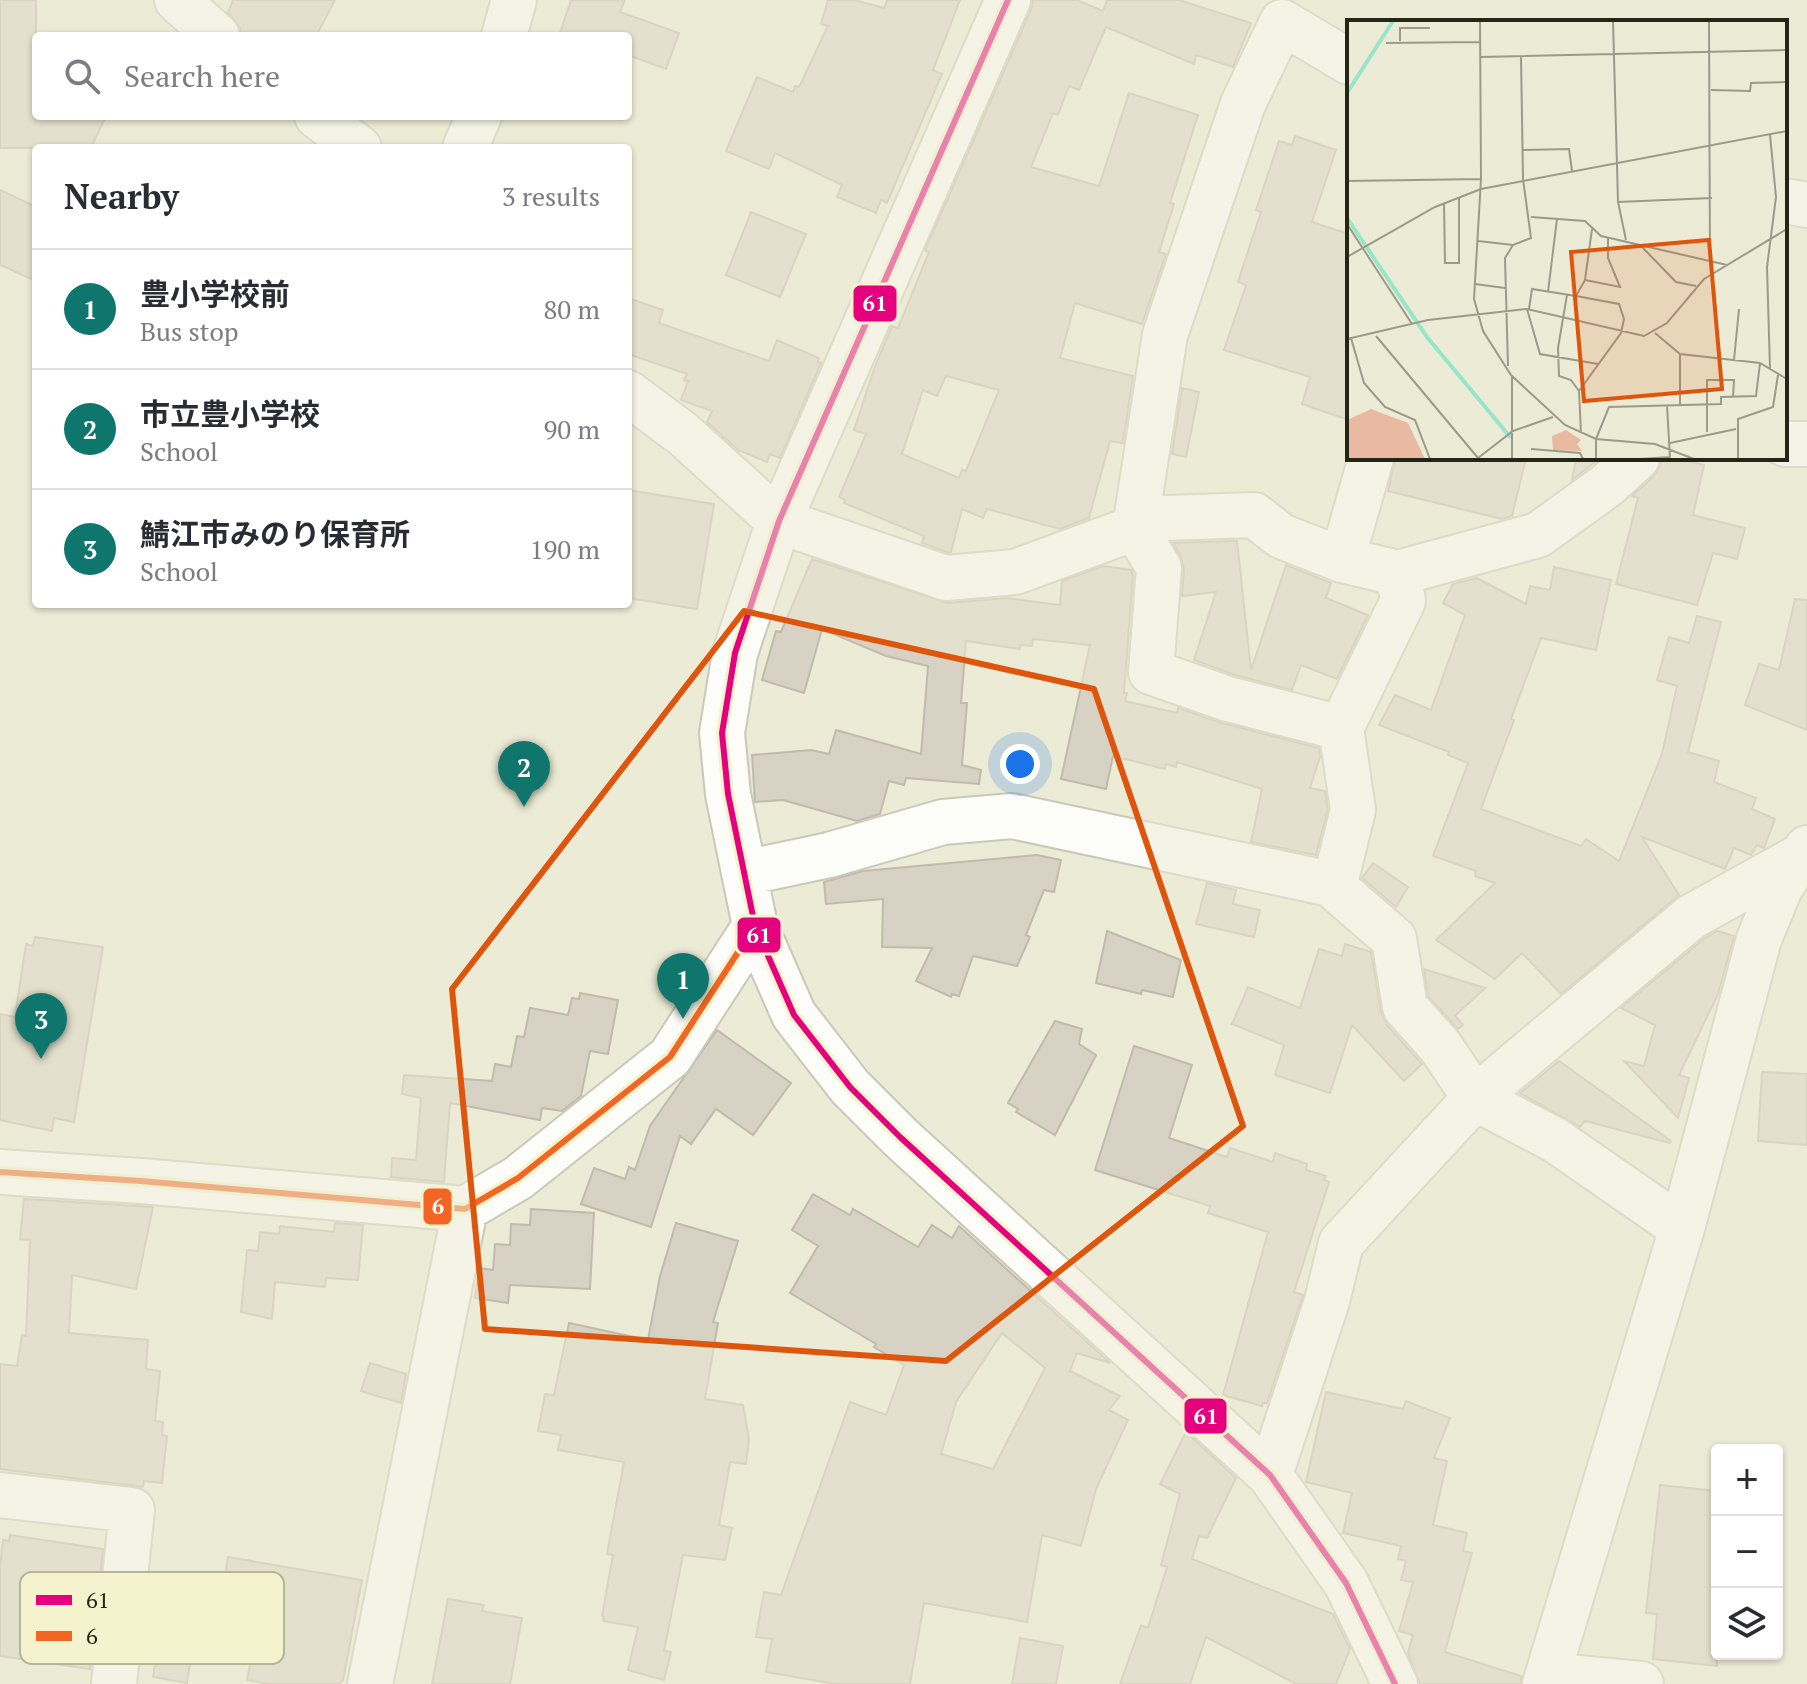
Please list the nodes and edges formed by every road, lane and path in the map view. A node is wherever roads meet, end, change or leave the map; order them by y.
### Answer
1 (177, 0) edge
2 (514, 0) edge
3 (1008, 0) edge
4 (1286, 11) edge
5 (213, 32) edge
6 (505, 32) edge
7 (1347, 60) edge
8 (322, 120) edge
9 (477, 120) edge
10 (354, 144) edge
11 (467, 144) edge
12 (1787, 201) edge
13 (1807, 205) edge
14 (632, 396) edge
15 (1370, 460) edge
16 (1635, 460) edge
17 (779, 521) junction
18 (1136, 524) junction
19 (1342, 560) junction
20 (1398, 573) junction
21 (1341, 728) junction
22 (1805, 851) edge
23 (744, 873) junction
24 (1335, 885) junction
25 (755, 926) junction
26 (1475, 1098) junction
27 (0, 1172) edge
28 (465, 1209) junction
29 (1682, 1228) junction
30 (1270, 1475) junction
31 (0, 1495) edge
32 (126, 1572) edge
33 (116, 1664) edge
34 (1547, 1679) edge
35 (114, 1684) edge
36 (370, 1684) edge
37 (1395, 1684) edge
38 (1641, 1684) edge

1 - 5 street
2 - 6 street
3 - 17 street
4 - 7 street
4 - 18 street
8 - 10 street
9 - 11 street
12 - 13 street
14 - 17 street
15 - 19 street
16 - 20 street
17 - 18 street
17 - 23 street
18 - 19 street
18 - 21 street
19 - 20 street
20 - 21 street
21 - 24 street
22 - 26 street
22 - 29 street
23 - 24 street
23 - 25 street
24 - 26 street
25 - 28 street
25 - 30 street
26 - 29 street
26 - 30 street
27 - 28 street
28 - 36 street
29 - 34 street
30 - 37 street
31 - 32 street
33 - 35 street
34 - 38 street

